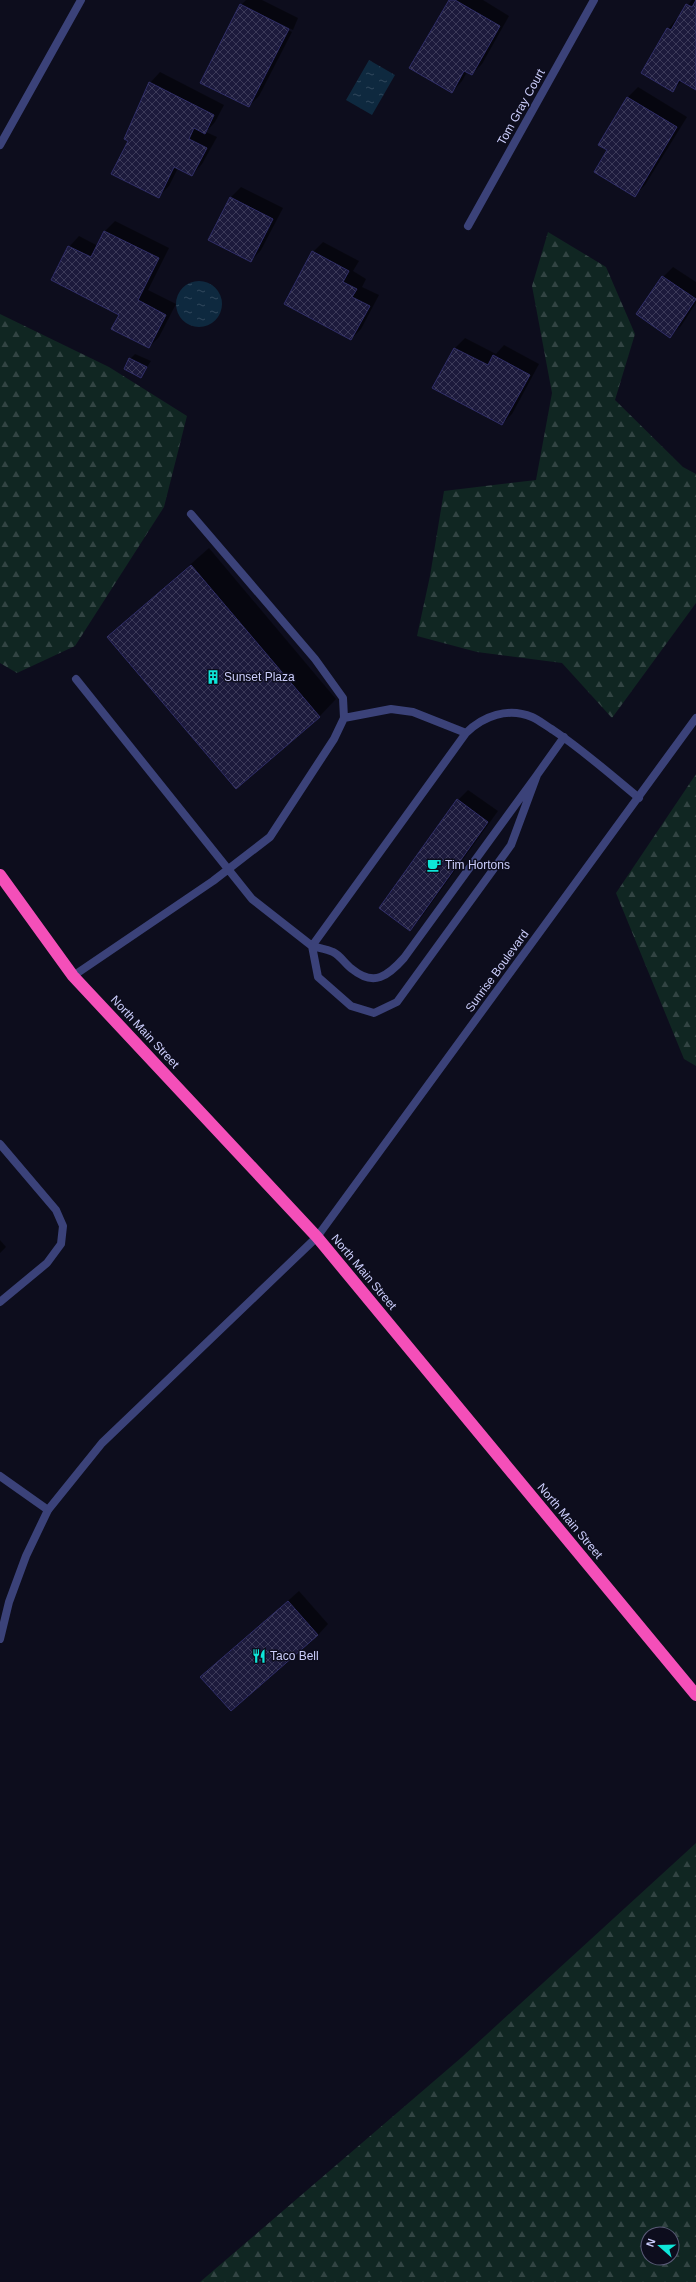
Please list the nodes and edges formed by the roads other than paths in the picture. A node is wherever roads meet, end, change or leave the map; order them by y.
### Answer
1 (81, 0) edge
2 (594, 0) edge
3 (0, 145) edge
4 (468, 226) dead end
5 (191, 514) dead end
6 (76, 679) dead end
7 (344, 718) junction
8 (696, 718) edge
9 (466, 733) junction
10 (564, 737) junction
11 (537, 775) junction
12 (639, 798) junction
13 (227, 870) junction
14 (0, 875) edge
15 (312, 946) junction
16 (73, 976) junction
17 (0, 1144) edge
18 (317, 1237) junction
19 (0, 1302) edge
20 (0, 1476) edge
21 (48, 1510) junction
22 (0, 1639) edge
23 (696, 1695) edge

1 - 3 street
2 - 4 street, Tom Gray Court
5 - 7 street
6 - 13 street
7 - 9 street
7 - 13 street
8 - 12 street, Sunrise Boulevard
9 - 10 street
9 - 15 street
10 - 11 street
10 - 12 street
11 - 15 street
11 - 15 street
12 - 18 street, Sunrise Boulevard
13 - 15 street
13 - 16 street
14 - 16 highway, North Main Street
16 - 18 highway, North Main Street
17 - 19 street
18 - 21 street, Sunrise Boulevard
18 - 23 highway, North Main Street
20 - 21 street
21 - 22 street, Sunrise Boulevard

